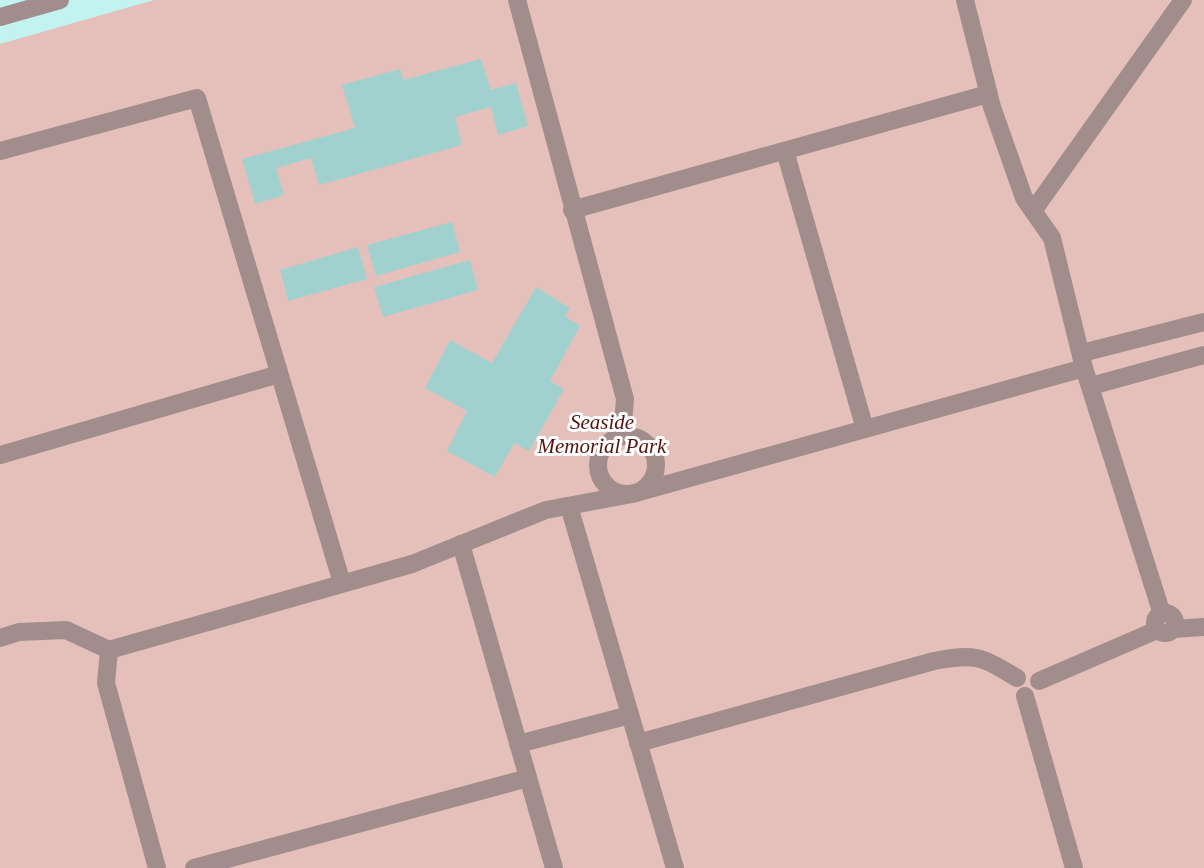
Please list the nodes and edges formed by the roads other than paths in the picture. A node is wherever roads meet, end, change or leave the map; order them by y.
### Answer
1 (60, 0) edge
2 (516, 0) edge
3 (964, 0) edge
4 (1183, 0) edge
5 (0, 17) edge
6 (988, 94) junction
7 (0, 151) edge
8 (785, 151) junction
9 (572, 210) junction
10 (1033, 211) junction
11 (1204, 322) edge
12 (1204, 355) edge
13 (1083, 361) junction
14 (279, 374) junction
15 (1091, 386) junction
16 (865, 429) junction
17 (622, 436) junction
18 (0, 455) edge
19 (632, 494) junction
20 (569, 506) junction
21 (461, 544) junction
22 (342, 583) junction
23 (1164, 624) junction
24 (1204, 627) edge
25 (0, 638) edge
26 (109, 650) junction
27 (1017, 678) junction
28 (1039, 681) junction
29 (1025, 696) junction
30 (630, 715) junction
31 (638, 743) junction
32 (518, 744) junction
33 (528, 778) junction
34 (157, 868) edge
35 (194, 868) edge
36 (554, 868) edge
37 (674, 868) edge
38 (1074, 868) edge

1 - 5 street
2 - 9 street
3 - 6 street
4 - 10 street
6 - 8 street
6 - 10 street
7 - 14 street
8 - 9 street
8 - 16 street
9 - 17 street
10 - 13 street
11 - 13 street
12 - 15 street
13 - 15 street
13 - 16 street
14 - 18 street
14 - 22 street
15 - 23 street
16 - 19 street
17 - 19 street
17 - 19 street
19 - 20 street
20 - 21 street
20 - 30 street
21 - 22 street
21 - 32 street
22 - 26 street
23 - 24 street
23 - 28 street
25 - 26 street
26 - 34 street
27 - 28 street
27 - 29 street
27 - 31 street
28 - 29 street
29 - 38 street
30 - 31 street
30 - 32 street
31 - 37 street
32 - 33 street
33 - 35 street
33 - 36 street

